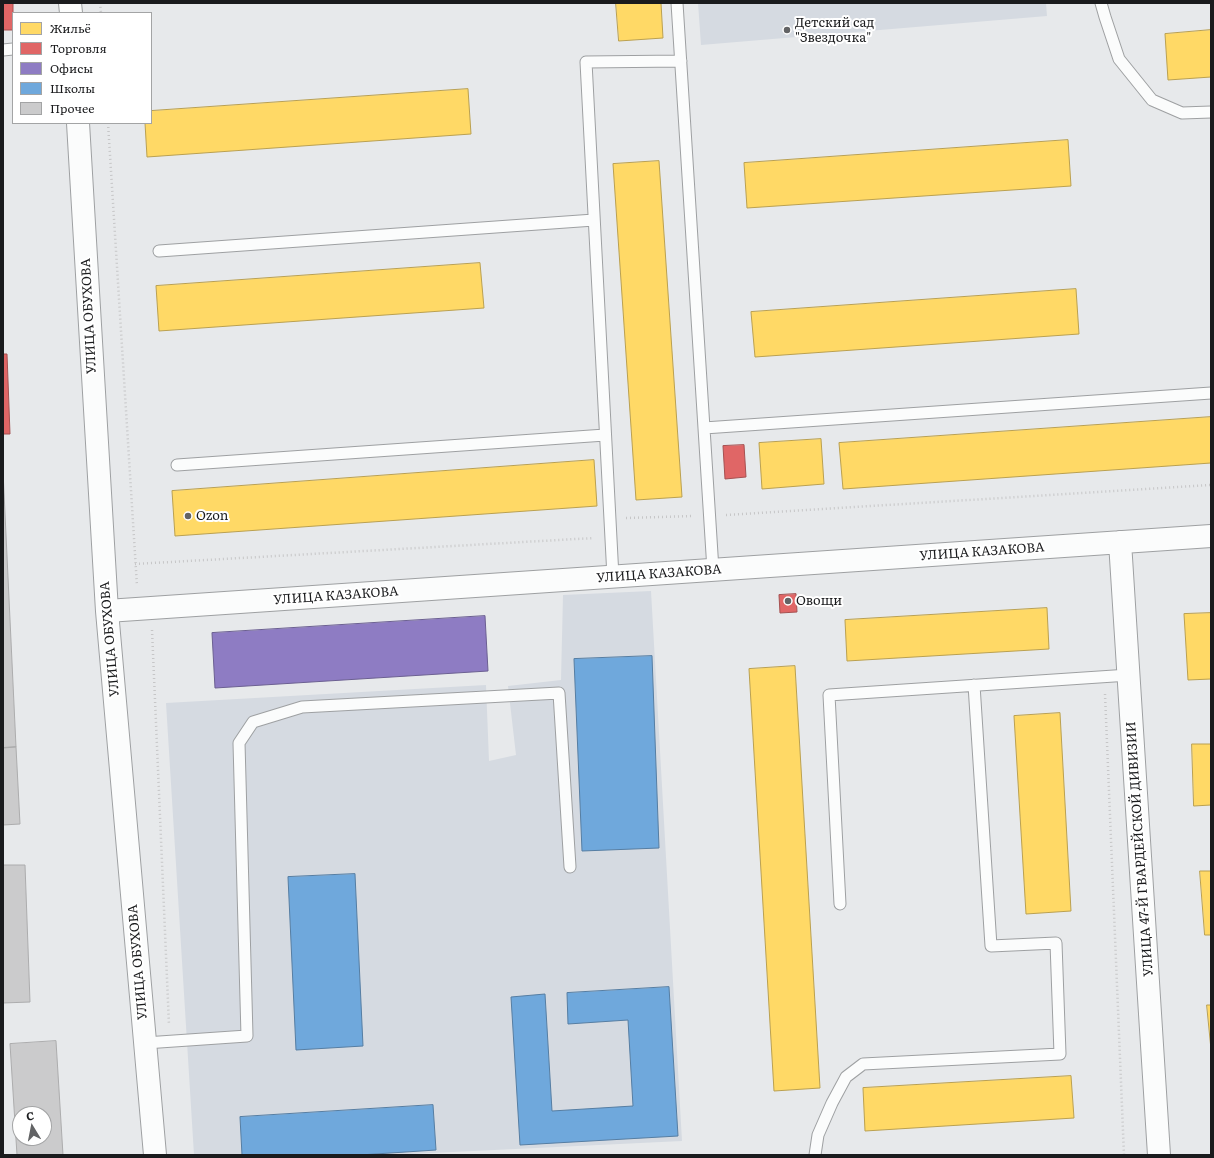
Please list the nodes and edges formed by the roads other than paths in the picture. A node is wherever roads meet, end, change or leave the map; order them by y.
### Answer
1 (677, 3) edge
2 (1101, 3) edge
3 (681, 61) junction
4 (1211, 112) edge
5 (78, 124) edge
6 (594, 220) junction
7 (159, 251) dead end
8 (1211, 393) edge
9 (704, 428) junction
10 (605, 435) junction
11 (177, 465) dead end
12 (1211, 536) edge
13 (1120, 542) junction
14 (713, 570) junction
15 (613, 577) junction
16 (107, 611) junction
17 (1129, 675) junction
18 (974, 685) junction
19 (570, 867) dead end
20 (840, 904) dead end
21 (145, 1043) junction
22 (155, 1155) edge
23 (815, 1155) edge
24 (1159, 1155) edge

1 - 3 lane
2 - 4 lane
3 - 6 lane
3 - 9 lane
5 - 16 street, УЛИЦА ОБУХОВА
6 - 7 lane
6 - 10 lane
8 - 9 lane
9 - 14 lane
10 - 11 lane
10 - 15 lane
12 - 13 street, УЛИЦА КАЗАКОВА
13 - 14 street, УЛИЦА КАЗАКОВА
13 - 17 street, УЛИЦА 47-Й ГВАРДЕЙСКОЙ ДИВИЗИИ
14 - 15 street, УЛИЦА КАЗАКОВА
15 - 16 street, УЛИЦА КАЗАКОВА
16 - 21 street, УЛИЦА ОБУХОВА
17 - 18 lane
17 - 24 street, УЛИЦА 47-Й ГВАРДЕЙСКОЙ ДИВИЗИИ
18 - 20 lane
18 - 23 lane
19 - 21 lane
21 - 22 street, УЛИЦА ОБУХОВА

